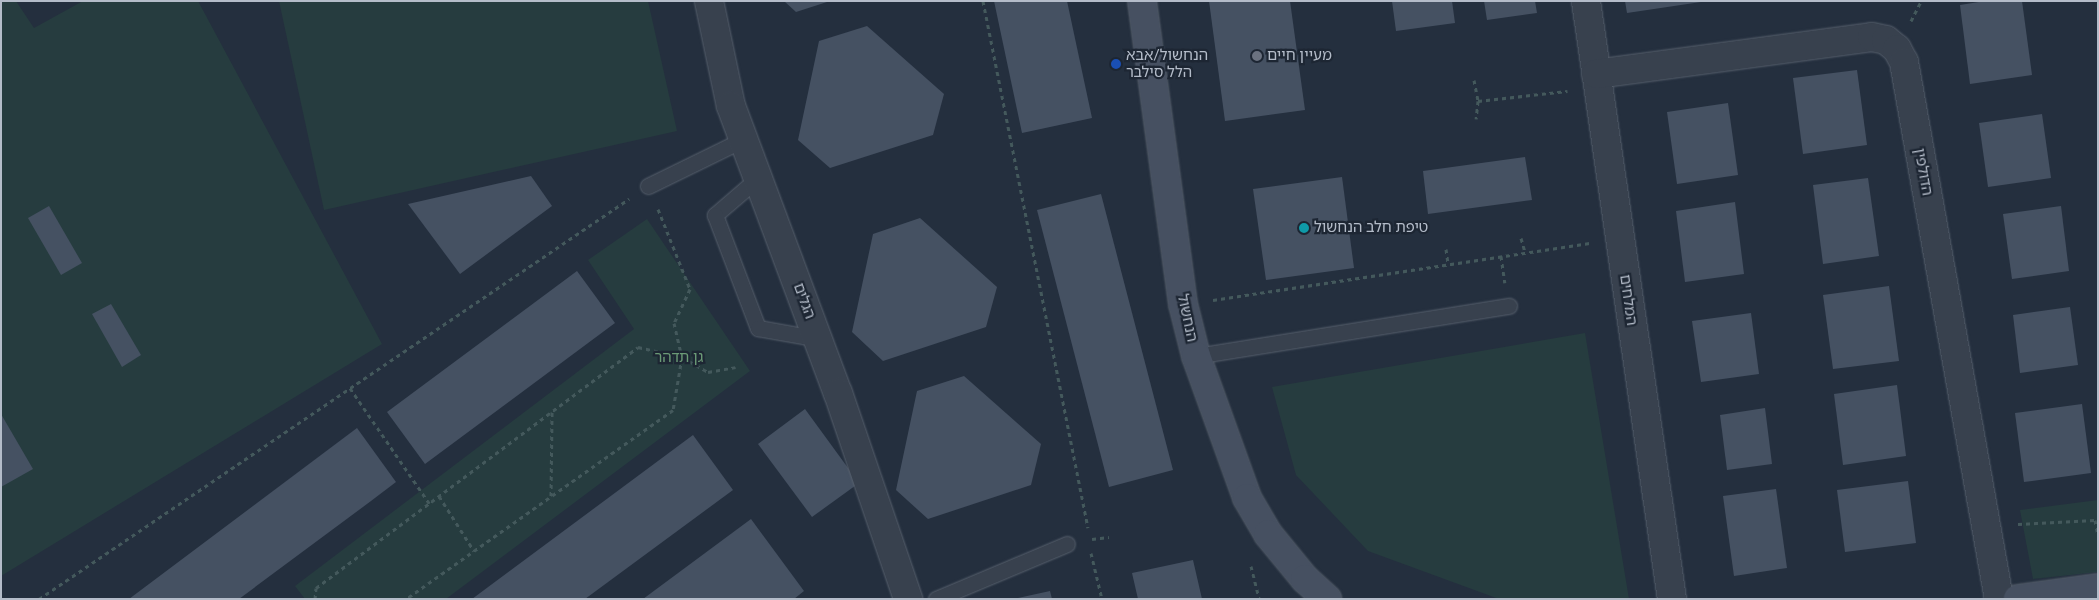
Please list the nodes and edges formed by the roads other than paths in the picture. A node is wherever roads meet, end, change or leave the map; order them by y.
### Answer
1 (709, 1) edge
2 (1142, 1) edge
3 (1586, 1) edge
4 (1597, 81) junction
5 (744, 139) junction
6 (758, 178) junction
7 (648, 186) road end
8 (1509, 306) dead end
9 (818, 339) junction
10 (1196, 356) junction
11 (1067, 544) dead end
12 (2098, 588) edge
13 (908, 599) edge
14 (936, 599) edge
15 (1327, 599) edge
16 (1672, 599) edge
17 (1998, 599) edge
18 (2018, 599) edge

1 - 5 street, הגלים
2 - 10 street, הנחשול
3 - 4 street, המלחים
4 - 16 street, המלחים
4 - 17 street, הדולפין
5 - 6 street, הגלים
5 - 7 lane
6 - 9 street, הגלים
6 - 9 lane
8 - 10 lane
9 - 13 street, הגלים
10 - 15 street, הנחשול
11 - 14 lane
12 - 18 street

